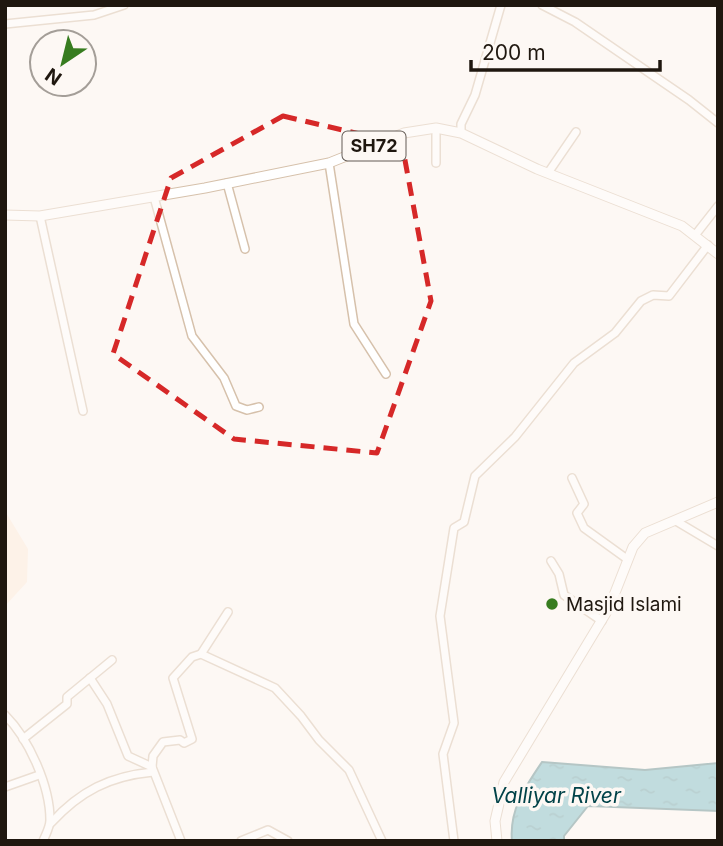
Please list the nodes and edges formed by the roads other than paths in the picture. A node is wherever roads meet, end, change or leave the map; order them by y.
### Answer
1 (124, 5) edge
2 (501, 5) edge
3 (542, 5) edge
4 (559, 9) edge
5 (5, 24) edge
6 (718, 123) edge
7 (436, 128) junction
8 (576, 132) dead end
9 (461, 133) junction
10 (329, 163) junction
11 (436, 163) dead end
12 (548, 173) junction
13 (227, 183) junction
14 (154, 197) junction
15 (718, 206) edge
16 (5, 215) edge
17 (40, 216) junction
18 (696, 234) junction
19 (708, 245) junction
20 (245, 249) dead end
21 (718, 254) edge
22 (386, 374) dead end
23 (259, 407) dead end
24 (83, 411) dead end
25 (572, 478) dead end
26 (718, 502) edge
27 (676, 521) junction
28 (718, 546) edge
29 (627, 559) junction
30 (551, 561) dead end
31 (228, 612) dead end
32 (602, 621) junction
33 (201, 654) junction
34 (112, 660) dead end
35 (90, 678) junction
36 (5, 715) edge
37 (23, 739) junction
38 (152, 770) junction
39 (40, 775) junction
40 (5, 787) edge
41 (51, 823) junction
42 (43, 841) edge
43 (181, 841) edge
44 (241, 841) edge
45 (288, 841) edge
46 (382, 841) edge
47 (454, 841) edge
48 (497, 841) edge

1 - 5 street
2 - 9 street
3 - 4 street
4 - 6 street
7 - 9 main road, SH72
7 - 10 main road, SH72
7 - 11 street
8 - 12 street
9 - 12 main road, SH72
10 - 13 main road, SH72
10 - 22 street
12 - 18 main road, SH72
13 - 14 main road, SH72
13 - 20 street
14 - 17 main road, SH72
14 - 23 street
15 - 18 street
16 - 17 main road, SH72
17 - 24 street
18 - 19 main road, SH72
19 - 21 main road, SH72
19 - 47 street
25 - 29 street
26 - 27 main road
27 - 28 street
27 - 29 main road
29 - 32 main road
30 - 32 street
31 - 33 street
32 - 48 main road
33 - 38 street
33 - 46 street
34 - 35 street
35 - 37 street
35 - 38 street
36 - 37 street
37 - 39 street
38 - 41 street
38 - 43 street
39 - 40 street
39 - 41 street
41 - 42 street
44 - 45 street

